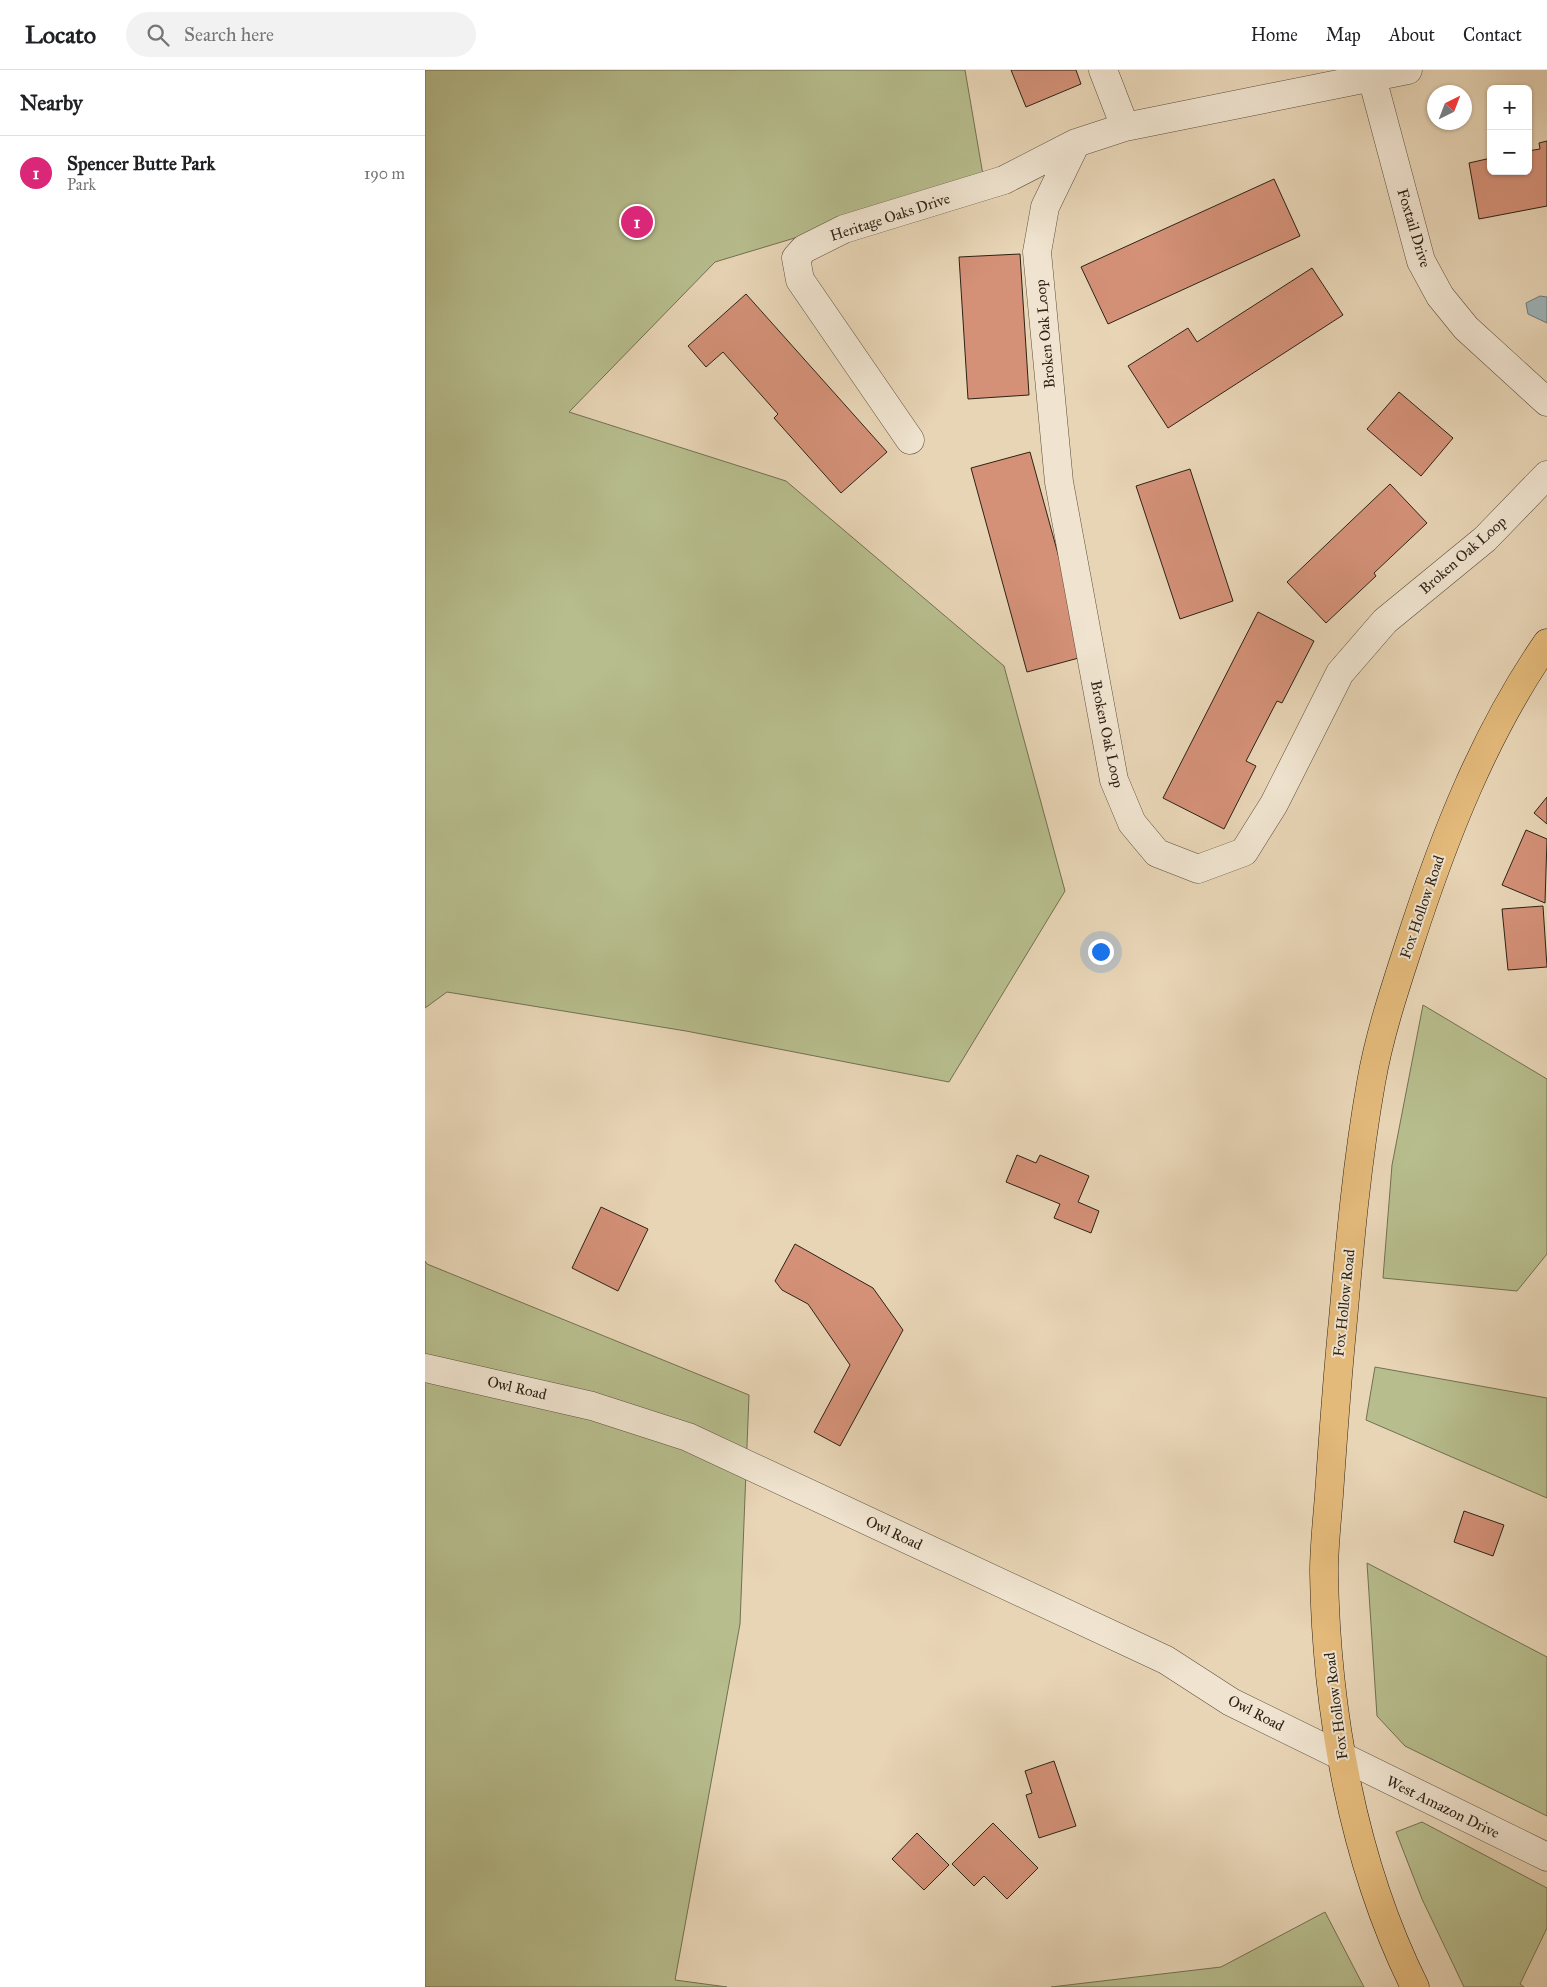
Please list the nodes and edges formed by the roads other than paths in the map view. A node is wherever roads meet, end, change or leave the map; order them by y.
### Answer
1 (1103, 70) edge
2 (1408, 70) edge
3 (1371, 73) edge
4 (1125, 127) junction
5 (1076, 143) junction
6 (1547, 402) edge
7 (910, 440) dead end
8 (1547, 474) edge
9 (1547, 643) edge
10 (425, 1368) edge
11 (1340, 1756) junction
12 (1547, 1857) edge
13 (1415, 1987) edge

1 - 4 street
2 - 3 street
3 - 4 street
3 - 6 street, Foxtail Drive
4 - 5 street
5 - 7 street, Heritage Oaks Drive
5 - 8 street, Broken Oak Loop
9 - 11 main road, Fox Hollow Road
10 - 11 street, Owl Road
11 - 12 street, West Amazon Drive
11 - 13 main road, Fox Hollow Road

